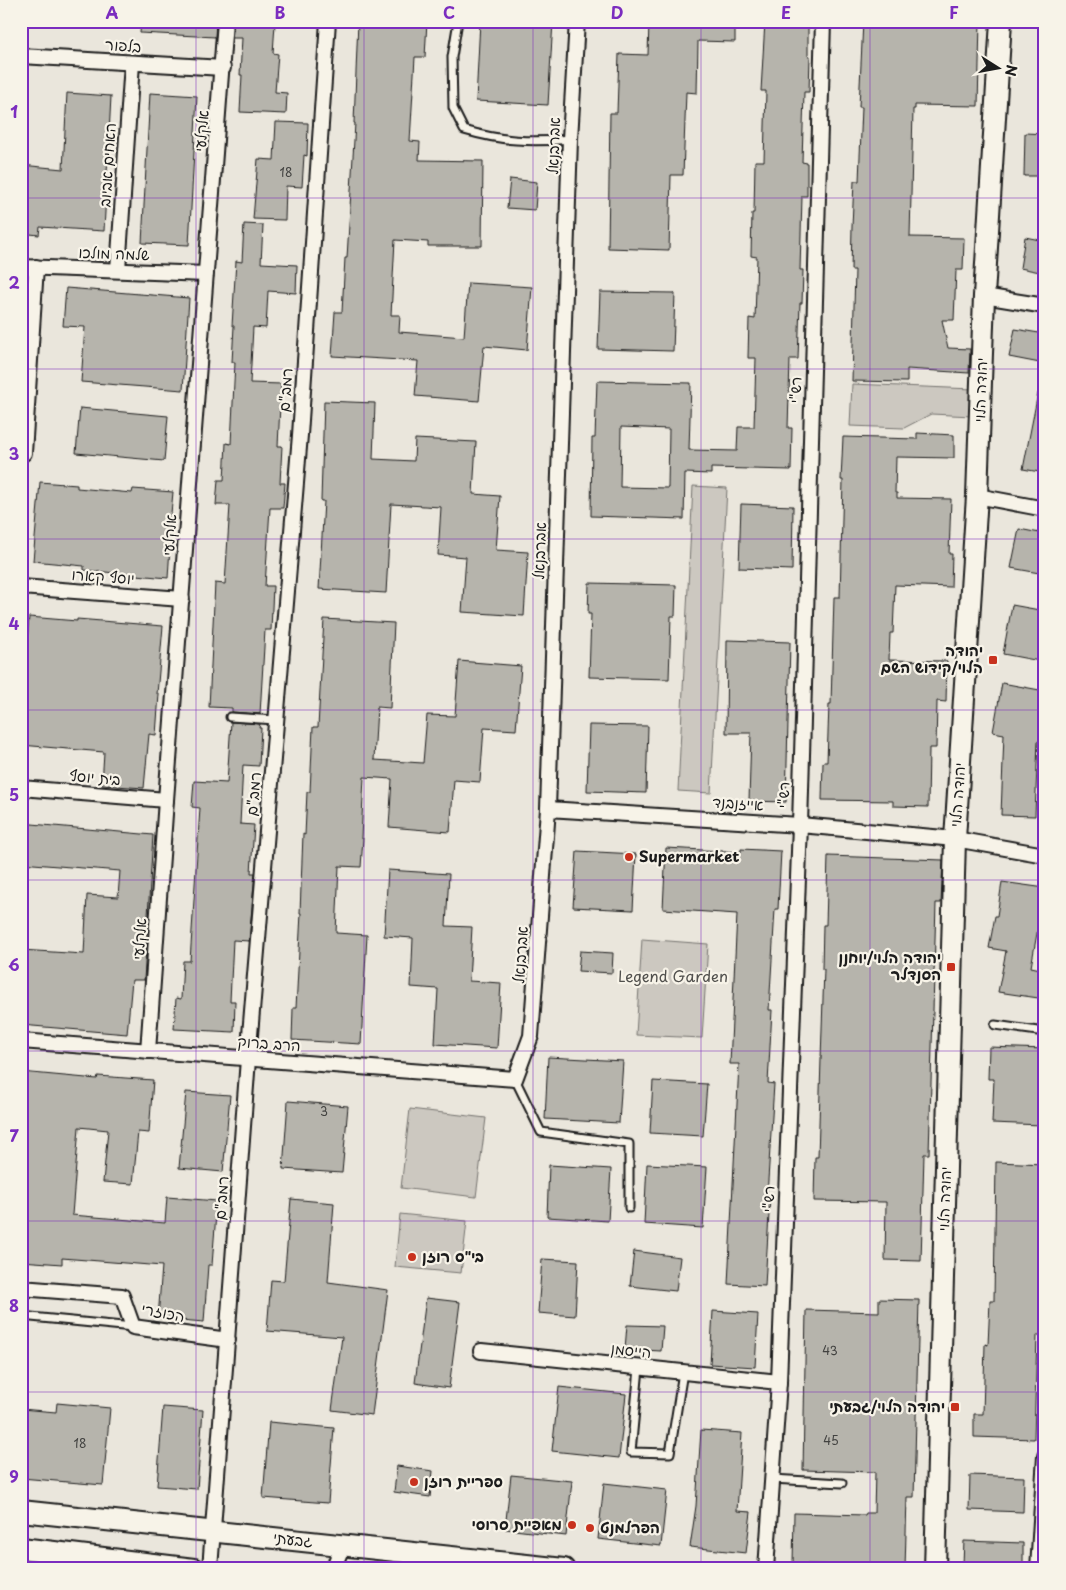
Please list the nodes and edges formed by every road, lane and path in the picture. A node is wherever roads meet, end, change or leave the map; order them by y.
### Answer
1 (225, 21) edge
2 (328, 21) edge
3 (458, 21) edge
4 (577, 21) edge
5 (823, 21) edge
6 (1001, 21) edge
7 (21, 56) edge
8 (132, 62) junction
9 (223, 68) junction
10 (570, 139) junction
11 (21, 267) edge
12 (36, 267) junction
13 (118, 270) junction
14 (206, 274) junction
15 (984, 296) junction
16 (1045, 306) edge
17 (24, 453) dead end
18 (977, 496) junction
19 (1045, 509) edge
20 (21, 587) edge
21 (182, 599) junction
22 (230, 717) dead end
23 (276, 720) junction
24 (21, 788) edge
25 (166, 800) junction
26 (548, 809) junction
27 (800, 824) junction
28 (955, 839) junction
29 (1045, 855) edge
30 (995, 1025) dead end
31 (1045, 1032) edge
32 (21, 1041) edge
33 (148, 1051) junction
34 (248, 1058) junction
35 (515, 1079) junction
36 (629, 1208) dead end
37 (21, 1288) edge
38 (21, 1316) edge
39 (133, 1327) junction
40 (228, 1340) junction
41 (481, 1351) dead end
42 (639, 1368) junction
43 (683, 1372) junction
44 (779, 1382) junction
45 (1045, 1456) edge
46 (772, 1479) junction
47 (1044, 1479) edge
48 (842, 1483) dead end
49 (21, 1511) edge
50 (213, 1531) junction
51 (343, 1545) junction
52 (21, 1548) edge
53 (194, 1569) edge
54 (210, 1569) edge
55 (333, 1569) edge
56 (345, 1569) edge
57 (564, 1569) edge
58 (766, 1569) edge
59 (935, 1569) edge
60 (1038, 1569) edge

1 - 9 street, אלקלעי
2 - 23 street, רמב"ם
3 - 10 lane
4 - 10 street, אברבנאל
5 - 27 street, רש"י
6 - 15 street, יהודה הלוי
7 - 8 street, בלפור
8 - 9 street, בלפור
8 - 13 street, האחים אביוב
9 - 14 street, אלקלעי
10 - 26 street, אברבנאל
11 - 12 street, שלמה מולכו
12 - 13 street, שלמה מולכו
12 - 17 street
13 - 14 street, שלמה מולכו
14 - 21 street, אלקלעי
15 - 16 street
15 - 18 street, יהודה הלוי
18 - 19 street
18 - 28 street, יהודה הלוי
20 - 21 street, יוסף קארו
21 - 25 street, אלקלעי
22 - 23 lane
23 - 34 street, רמב"ם
24 - 25 street, בית יוסף
25 - 33 street, אלקלעי
26 - 27 street, אייזנבנד
26 - 35 street, אברבנאל
27 - 28 street, אייזנבנד
27 - 44 street, רש"י
28 - 29 street, אייזנבנד
28 - 59 street, יהודה הלוי
30 - 31 lane
32 - 33 street, הרב ברוק
33 - 34 street, הרב ברוק
34 - 35 street, הרב ברוק
34 - 40 street, רמב"ם
35 - 36 lane
37 - 39 street, הכוזרי
38 - 39 lane
39 - 40 street, הכוזרי
40 - 50 street, רמב"ם
41 - 42 street, הייסמן
42 - 43 street, הייסמן
42 - 43 lane
43 - 44 street, הייסמן
44 - 46 street, רש"י
45 - 47 street
46 - 48 lane
46 - 58 street, רש"י
47 - 60 street
49 - 50 street, גבעתי
50 - 51 street, גבעתי
50 - 54 street, רמב"ם
51 - 55 street
51 - 56 street
51 - 57 street, גבעתי
52 - 53 street

